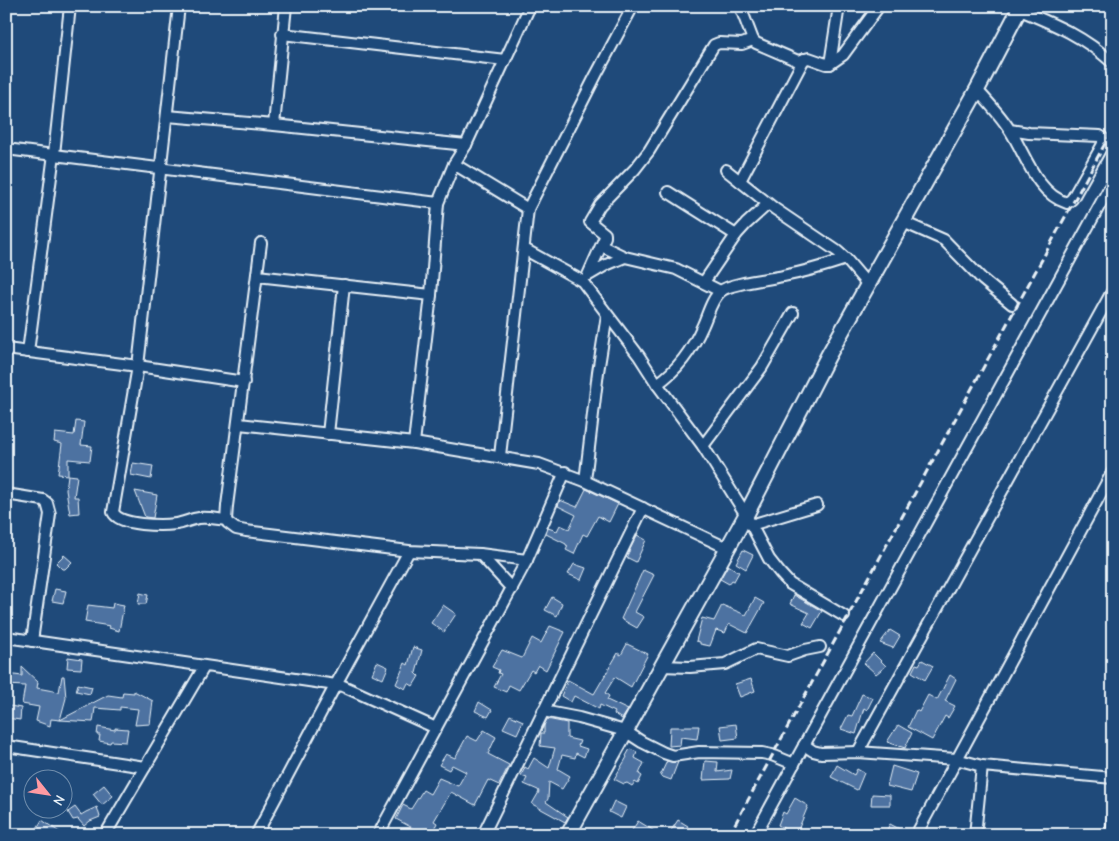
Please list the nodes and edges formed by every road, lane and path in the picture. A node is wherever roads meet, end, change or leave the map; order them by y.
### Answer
1 (70, 6) edge
2 (179, 6) edge
3 (286, 6) edge
4 (530, 6) edge
5 (633, 6) edge
6 (740, 6) edge
7 (839, 6) edge
8 (879, 6) edge
9 (1021, 8) edge
10 (282, 34) junction
11 (753, 40) junction
12 (804, 59) junction
13 (505, 60) junction
14 (1113, 63) edge
15 (830, 64) junction
16 (977, 90) junction
17 (167, 116) junction
18 (274, 125) junction
19 (1010, 130) junction
20 (466, 145) junction
21 (6, 149) edge
22 (54, 154) junction
23 (454, 164) junction
24 (161, 169) junction
25 (726, 170) dead end
26 (740, 181) junction
27 (1113, 181) edge
28 (668, 192) dead end
29 (438, 203) junction
30 (768, 204) junction
31 (528, 209) junction
32 (903, 222) junction
33 (736, 235) junction
34 (261, 243) dead end
35 (602, 246) junction
36 (524, 249) junction
37 (625, 257) junction
38 (846, 259) junction
39 (257, 276) junction
40 (585, 278) junction
41 (704, 282) junction
42 (344, 285) junction
43 (868, 285) junction
44 (1113, 290) edge
45 (720, 291) junction
46 (431, 295) junction
47 (1012, 304) dead end
48 (792, 313) dead end
49 (607, 315) junction
50 (6, 349) edge
51 (28, 352) junction
52 (138, 366) junction
53 (244, 382) junction
54 (657, 384) junction
55 (239, 424) junction
56 (328, 434) junction
57 (414, 443) junction
58 (703, 446) junction
59 (500, 456) junction
60 (1113, 471) edge
61 (565, 472) junction
62 (585, 481) junction
63 (6, 494) edge
64 (817, 505) dead end
65 (643, 508) junction
66 (226, 520) junction
67 (749, 520) junction
68 (727, 548) junction
69 (409, 551) junction
70 (480, 554) junction
71 (527, 560) junction
72 (512, 589) junction
73 (844, 616) dead end
74 (6, 637) edge
75 (32, 641) junction
76 (820, 647) dead end
77 (204, 666) junction
78 (661, 666) junction
79 (335, 686) junction
80 (543, 711) junction
81 (436, 728) junction
82 (625, 731) junction
83 (804, 745) junction
84 (6, 746) edge
85 (858, 752) junction
86 (956, 758) junction
87 (794, 764) junction
88 (982, 766) junction
89 (145, 767) junction
90 (1113, 778) edge
91 (1113, 816) edge
92 (105, 835) edge
93 (256, 835) edge
94 (378, 835) edge
95 (482, 835) edge
96 (568, 835) edge
97 (755, 835) edge
98 (916, 835) edge
99 (975, 835) edge
100 (1111, 835) edge

1 - 22 street
2 - 17 street
3 - 10 street
4 - 13 street
5 - 31 street
6 - 11 street
7 - 15 street
8 - 15 street
9 - 14 street
9 - 16 street
10 - 13 street
10 - 18 street
11 - 12 street
11 - 35 street
12 - 15 street
12 - 26 street
13 - 20 street
16 - 19 street
16 - 32 street
17 - 18 street
17 - 24 street
18 - 20 street
19 - 19 street
20 - 23 street
21 - 22 street
22 - 24 street
22 - 51 street
23 - 29 street
23 - 31 street
24 - 29 street
24 - 52 street
25 - 26 street
26 - 30 street
27 - 83 street
28 - 33 street
29 - 46 street
30 - 33 street
30 - 38 street
31 - 36 street
32 - 43 street
32 - 47 street
33 - 41 street
34 - 39 street
35 - 37 street
35 - 40 street
36 - 40 street
36 - 59 street
37 - 40 street
37 - 41 street
38 - 43 street
38 - 45 street
39 - 42 street
39 - 53 street
40 - 49 street
41 - 45 street
42 - 46 street
42 - 56 street
43 - 67 street
44 - 85 street
45 - 54 street
46 - 57 street
48 - 58 street
49 - 54 street
49 - 62 street
50 - 51 street
51 - 52 street
52 - 53 street
52 - 66 street
53 - 55 street
54 - 58 street
55 - 56 street
55 - 66 street
56 - 57 street
57 - 59 street
58 - 67 street
59 - 61 street
60 - 86 street
61 - 62 street
61 - 71 street
62 - 65 street
63 - 75 street
64 - 67 street
65 - 68 street
65 - 80 street
66 - 69 street
67 - 68 street
67 - 73 street
68 - 78 street
69 - 70 street
69 - 79 street
70 - 71 street
70 - 72 street
71 - 72 street
72 - 81 street
74 - 75 street
75 - 77 street
76 - 78 street
77 - 79 street
77 - 89 street
78 - 82 street
79 - 81 street
79 - 93 street
80 - 82 street
80 - 95 street
81 - 94 street
82 - 87 street
82 - 96 street
83 - 85 street
83 - 87 street
84 - 89 street
85 - 86 street
86 - 88 street
86 - 98 street
87 - 97 street
88 - 90 street
88 - 99 street
89 - 92 street
91 - 100 street

